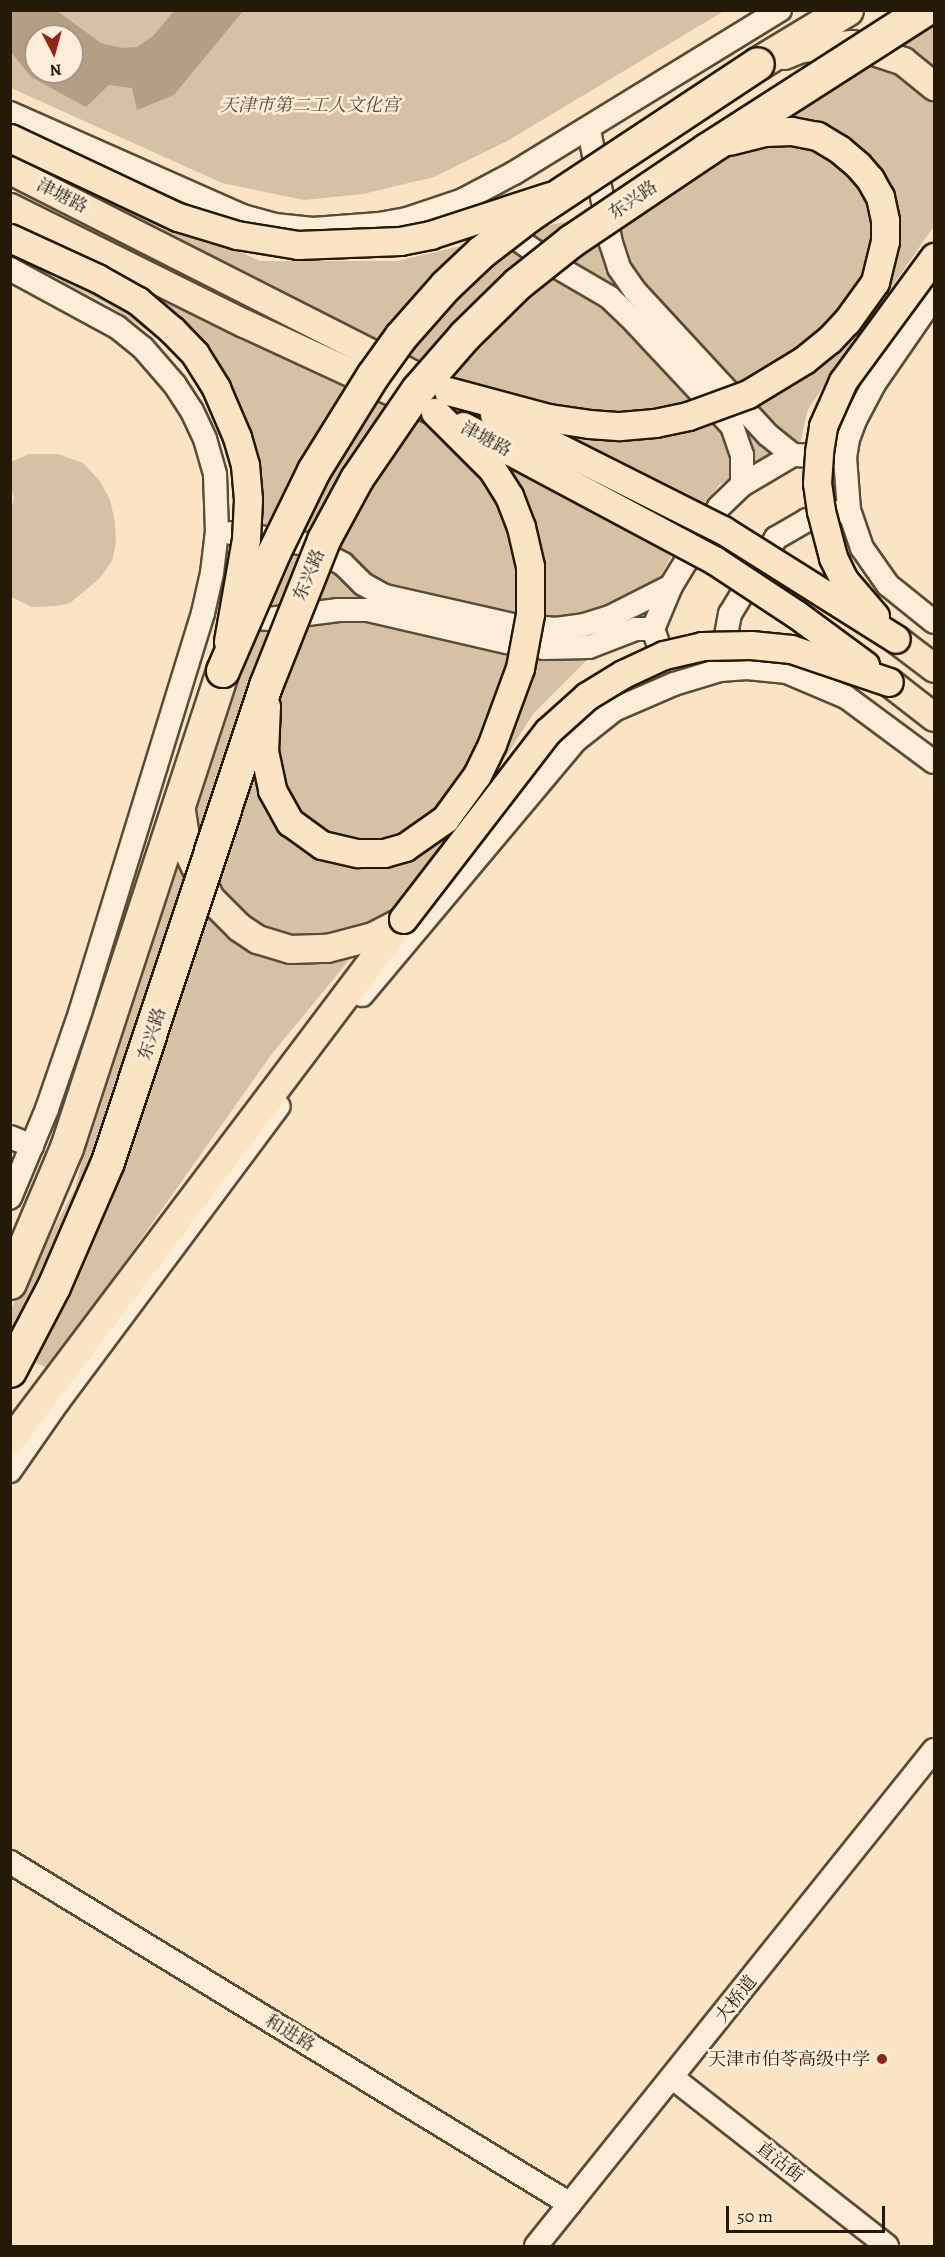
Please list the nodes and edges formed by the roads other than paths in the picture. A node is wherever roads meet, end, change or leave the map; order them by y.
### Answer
1 (780, 10) edge
2 (847, 10) edge
3 (925, 10) edge
4 (758, 64) junction
5 (934, 86) edge
6 (10, 113) edge
7 (589, 130) junction
8 (10, 138) edge
9 (707, 150) junction
10 (10, 170) edge
11 (568, 190) junction
12 (463, 200) junction
13 (10, 207) edge
14 (10, 238) edge
15 (934, 257) edge
16 (10, 269) edge
17 (934, 297) edge
18 (442, 402) junction
19 (793, 455) junction
20 (845, 458) junction
21 (742, 485) junction
22 (849, 510) junction
23 (217, 531) junction
24 (671, 586) junction
25 (203, 612) junction
26 (934, 622) edge
27 (653, 629) junction
28 (896, 639) junction
29 (934, 668) edge
30 (720, 669) junction
31 (223, 671) junction
32 (889, 682) junction
33 (674, 684) junction
34 (266, 686) junction
35 (934, 717) edge
36 (934, 762) edge
37 (176, 846) junction
38 (403, 919) junction
39 (10, 1137) edge
40 (32, 1146) junction
41 (10, 1198) edge
42 (10, 1283) edge
43 (10, 1371) edge
44 (10, 1440) edge
45 (10, 1471) edge
46 (934, 1750) edge
47 (10, 1862) edge
48 (673, 2078) junction
49 (570, 2204) junction
50 (536, 2247) edge
51 (887, 2247) edge

1 - 7 street
2 - 4 highway
3 - 9 highway, 东兴路, bridge
4 - 5 main road
4 - 11 highway, bridge
6 - 12 street
7 - 12 street
7 - 19 street
8 - 11 main road, bridge
9 - 18 main road, bridge
9 - 34 highway, 东兴路, bridge
10 - 18 main road, 津塘路
11 - 31 highway, bridge
12 - 21 street
13 - 18 main road, 津塘路
14 - 31 main road, bridge
15 - 28 main road, bridge
16 - 23 street
17 - 20 street
18 - 28 main road, 津塘路, bridge
18 - 32 main road, 津塘路, bridge
18 - 34 main road, bridge
19 - 20 street
19 - 21 street
20 - 22 street
21 - 24 street
22 - 26 street
22 - 30 street
23 - 24 street
23 - 25 street
24 - 27 street
25 - 27 street
25 - 40 street
27 - 33 street
28 - 29 main road, 津塘路
30 - 33 street
30 - 36 street
31 - 37 highway
32 - 35 main road, 津塘路
32 - 38 main road, bridge
33 - 45 street
34 - 43 highway, 东兴路, bridge
37 - 38 main road
37 - 42 highway
38 - 44 main road
39 - 40 street
40 - 41 street
46 - 48 street, 大桥道
47 - 49 street, 和进路
48 - 49 street, 大桥道
48 - 51 street, 直沽街
49 - 50 street, 大桥道

